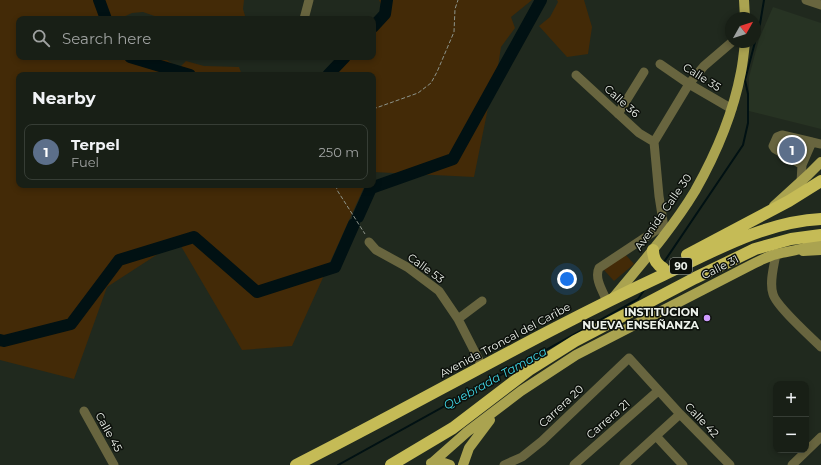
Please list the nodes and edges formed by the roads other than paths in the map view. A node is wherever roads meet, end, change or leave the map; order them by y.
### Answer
1 (309, 0) edge
2 (744, 0) edge
3 (808, 0) edge
4 (821, 5) edge
5 (745, 12) edge
6 (305, 16) edge
7 (725, 48) edge
8 (744, 48) edge
9 (660, 64) dead end
10 (644, 72) dead end
11 (576, 75) dead end
12 (688, 84) junction
13 (732, 109) junction
14 (618, 114) junction
15 (654, 142) junction
16 (812, 142) junction
17 (821, 144) edge
18 (821, 162) edge
19 (802, 165) junction
20 (821, 181) edge
21 (800, 182) junction
22 (766, 213) junction
23 (821, 219) edge
24 (664, 230) junction
25 (821, 235) edge
26 (821, 239) edge
27 (369, 242) road end
28 (653, 250) junction
29 (821, 250) edge
30 (781, 253) junction
31 (663, 268) junction
32 (610, 299) junction
33 (482, 301) dead end
34 (458, 319) junction
35 (821, 347) edge
36 (629, 358) joint
37 (482, 366) junction
38 (658, 391) junction
39 (503, 405) junction
40 (84, 411) dead end
41 (680, 414) junction
42 (656, 436) junction
43 (821, 437) edge
44 (630, 463) edge
45 (430, 464) edge
46 (114, 465) edge
47 (296, 465) edge
48 (391, 465) edge
49 (450, 465) edge
50 (463, 465) edge
51 (504, 465) edge
52 (574, 465) edge
53 (683, 465) edge
54 (730, 465) edge
55 (792, 465) edge

1 - 6 street
2 - 5 main road
3 - 4 street
7 - 12 street
8 - 13 main road, Avenida Calle 30
9 - 12 street, Calle 35
10 - 14 street
11 - 14 street, Calle 36
12 - 13 street, Calle 35
12 - 15 street
13 - 24 main road, Avenida Calle 30
14 - 15 street, Calle 36
15 - 24 street
16 - 17 street
16 - 19 street
16 - 19 street
18 - 21 main road
19 - 21 street
20 - 22 highway
21 - 22 main road
22 - 31 highway
23 - 32 highway, Avenida Troncal del Caribe / 90
24 - 28 main road, Avenida Calle 30
24 - 32 street
25 - 48 highway, 90
26 - 30 main road, Calle 31
27 - 34 street, Calle 53
28 - 31 highway
28 - 32 main road, Avenida Calle 30
29 - 30 main road, Calle 31
30 - 35 street
30 - 39 main road, Calle 31
31 - 32 highway
32 - 37 highway, Avenida Troncal del Caribe / 90
33 - 34 street
34 - 37 street, Calle 53
36 - 38 street, Calle 42
36 - 51 street, Carrera 20
37 - 47 highway, Avenida Troncal del Caribe / 90
38 - 41 street, Calle 42
38 - 52 street, Carrera 21
39 - 45 main road
39 - 50 main road
40 - 46 street, Calle 45
41 - 42 street
41 - 54 street, Calle 42
42 - 44 street
42 - 53 street
43 - 55 street
45 - 49 main road

